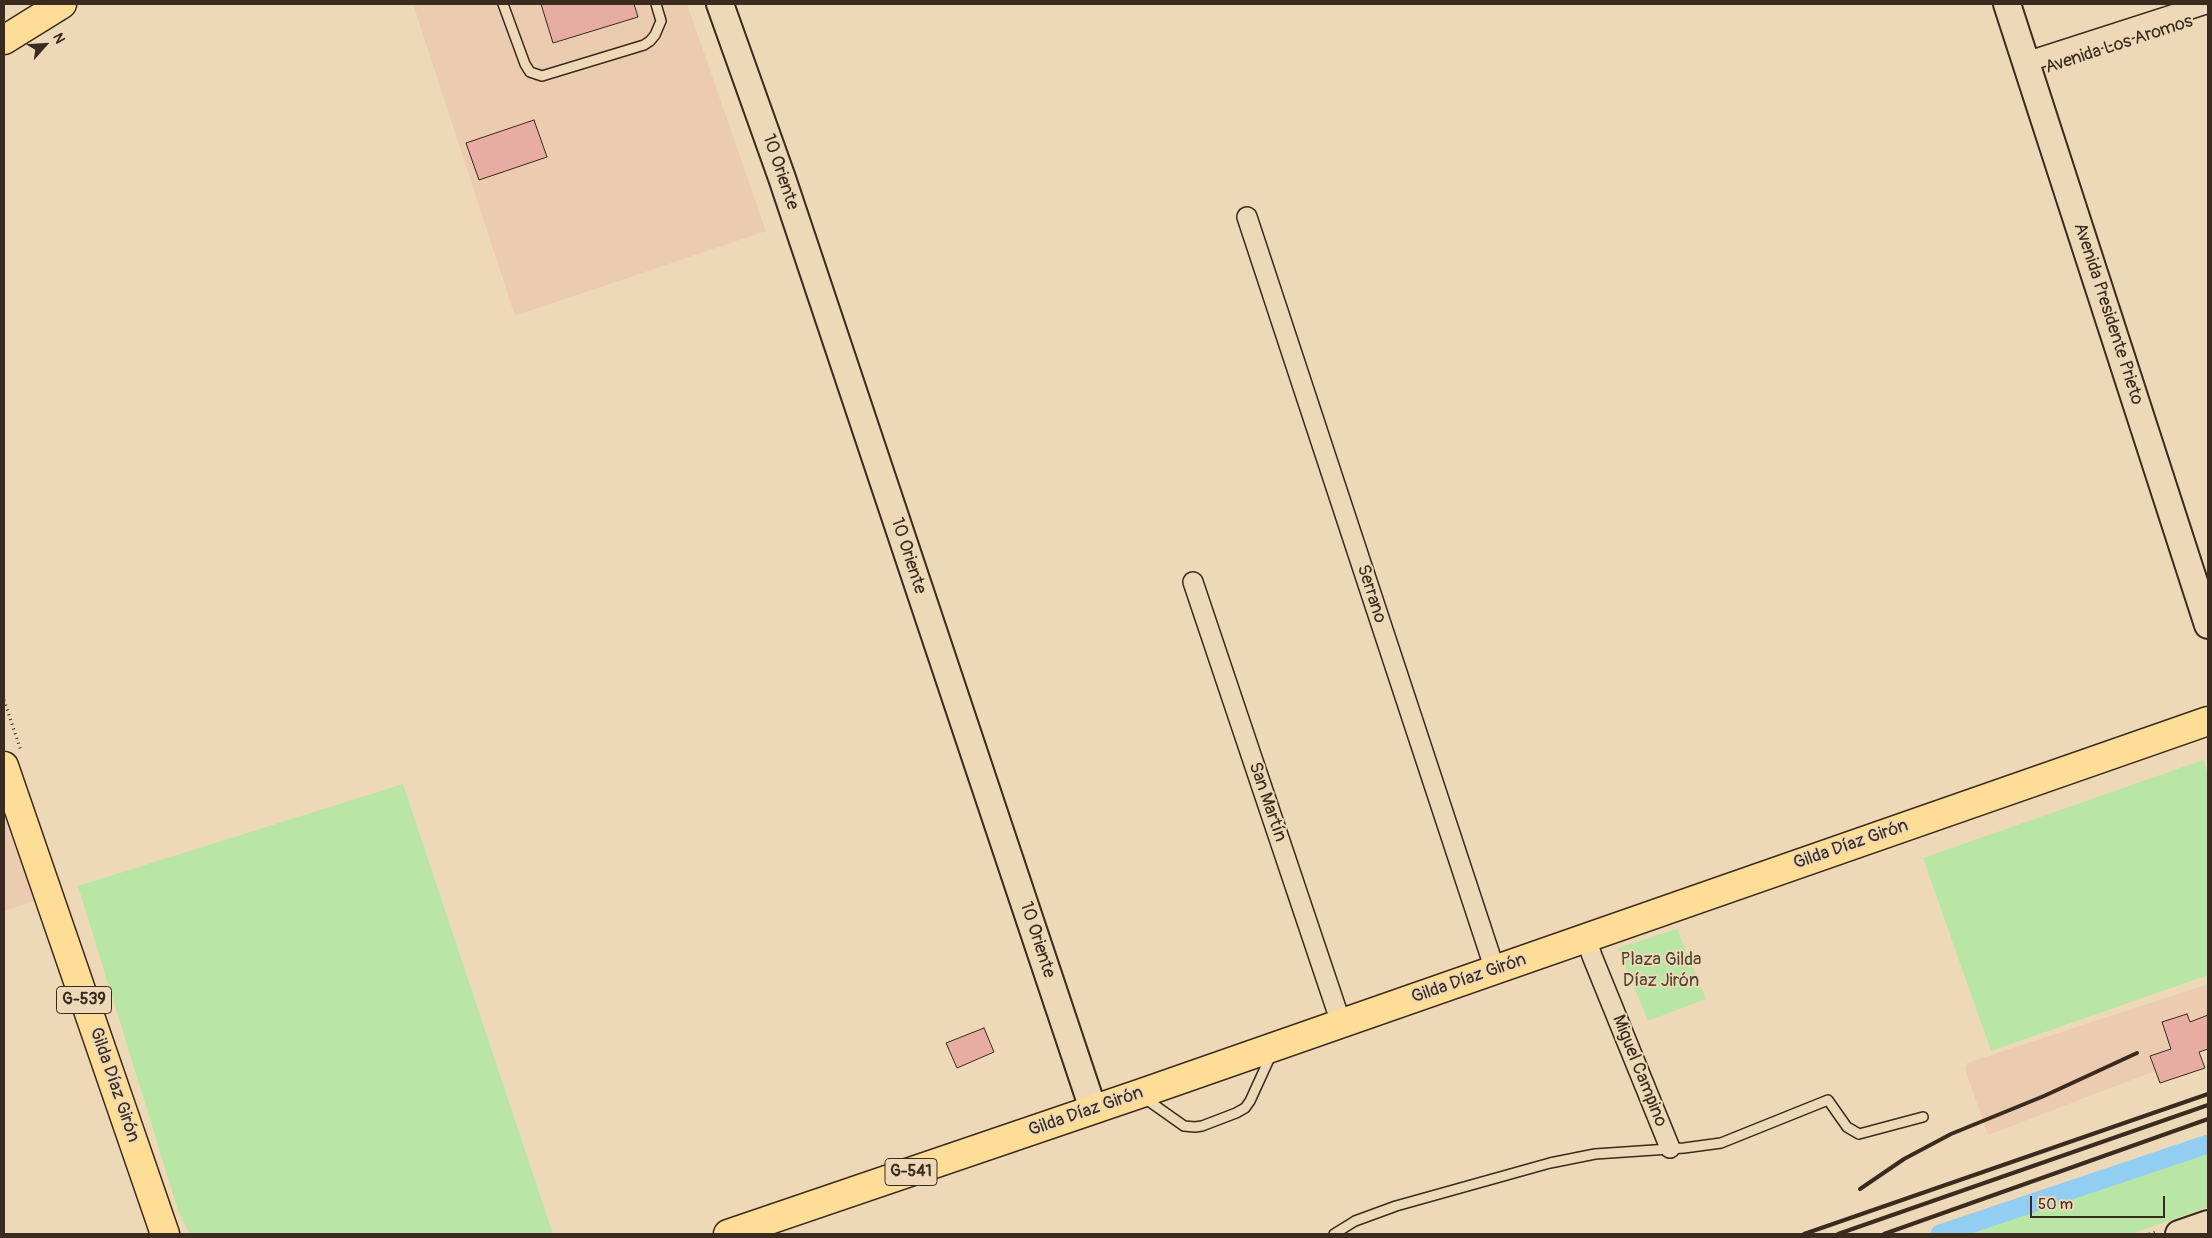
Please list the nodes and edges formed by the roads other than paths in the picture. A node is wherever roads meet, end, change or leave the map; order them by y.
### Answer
1 (51, 4) edge
2 (62, 4) edge
3 (503, 4) edge
4 (656, 4) edge
5 (720, 4) edge
6 (2007, 4) edge
7 (2206, 4) edge
8 (2208, 16) edge
9 (4, 19) edge
10 (4, 40) edge
11 (2028, 68) junction
12 (1247, 217) dead end
13 (1193, 582) dead end
14 (2208, 625) edge
15 (2208, 721) edge
16 (4, 766) edge
17 (1586, 938) junction
18 (1494, 970) junction
19 (1341, 1023) junction
20 (1275, 1046) junction
21 (1139, 1094) junction
22 (1093, 1110) junction
23 (1923, 1117) dead end
24 (1670, 1148) junction
25 (2208, 1224) edge
26 (165, 1234) edge
27 (728, 1234) edge
28 (1334, 1234) edge
29 (2179, 1234) edge

1 - 9 main road
2 - 10 main road
3 - 4 lane
5 - 22 street, 10 Oriente
6 - 11 street, Avenida Presidente Prieto
7 - 11 street, Avenida Los Aromos
8 - 11 street, Avenida Los Aromos
11 - 14 street, Avenida Presidente Prieto
12 - 18 street, Serrano
13 - 19 street, San Martín
15 - 17 main road, Gilda Díaz Girón
16 - 26 main road, Gilda Díaz Girón / G-539
17 - 18 main road, Gilda Díaz Girón
17 - 24 street, Miguel Campino
18 - 19 main road, Gilda Díaz Girón
19 - 20 main road, Gilda Díaz Girón
20 - 21 main road, Gilda Díaz Girón
20 - 21 lane
21 - 22 main road, Gilda Díaz Girón
22 - 27 main road, Gilda Díaz Girón / G-541
23 - 24 lane
24 - 28 lane
25 - 29 street

